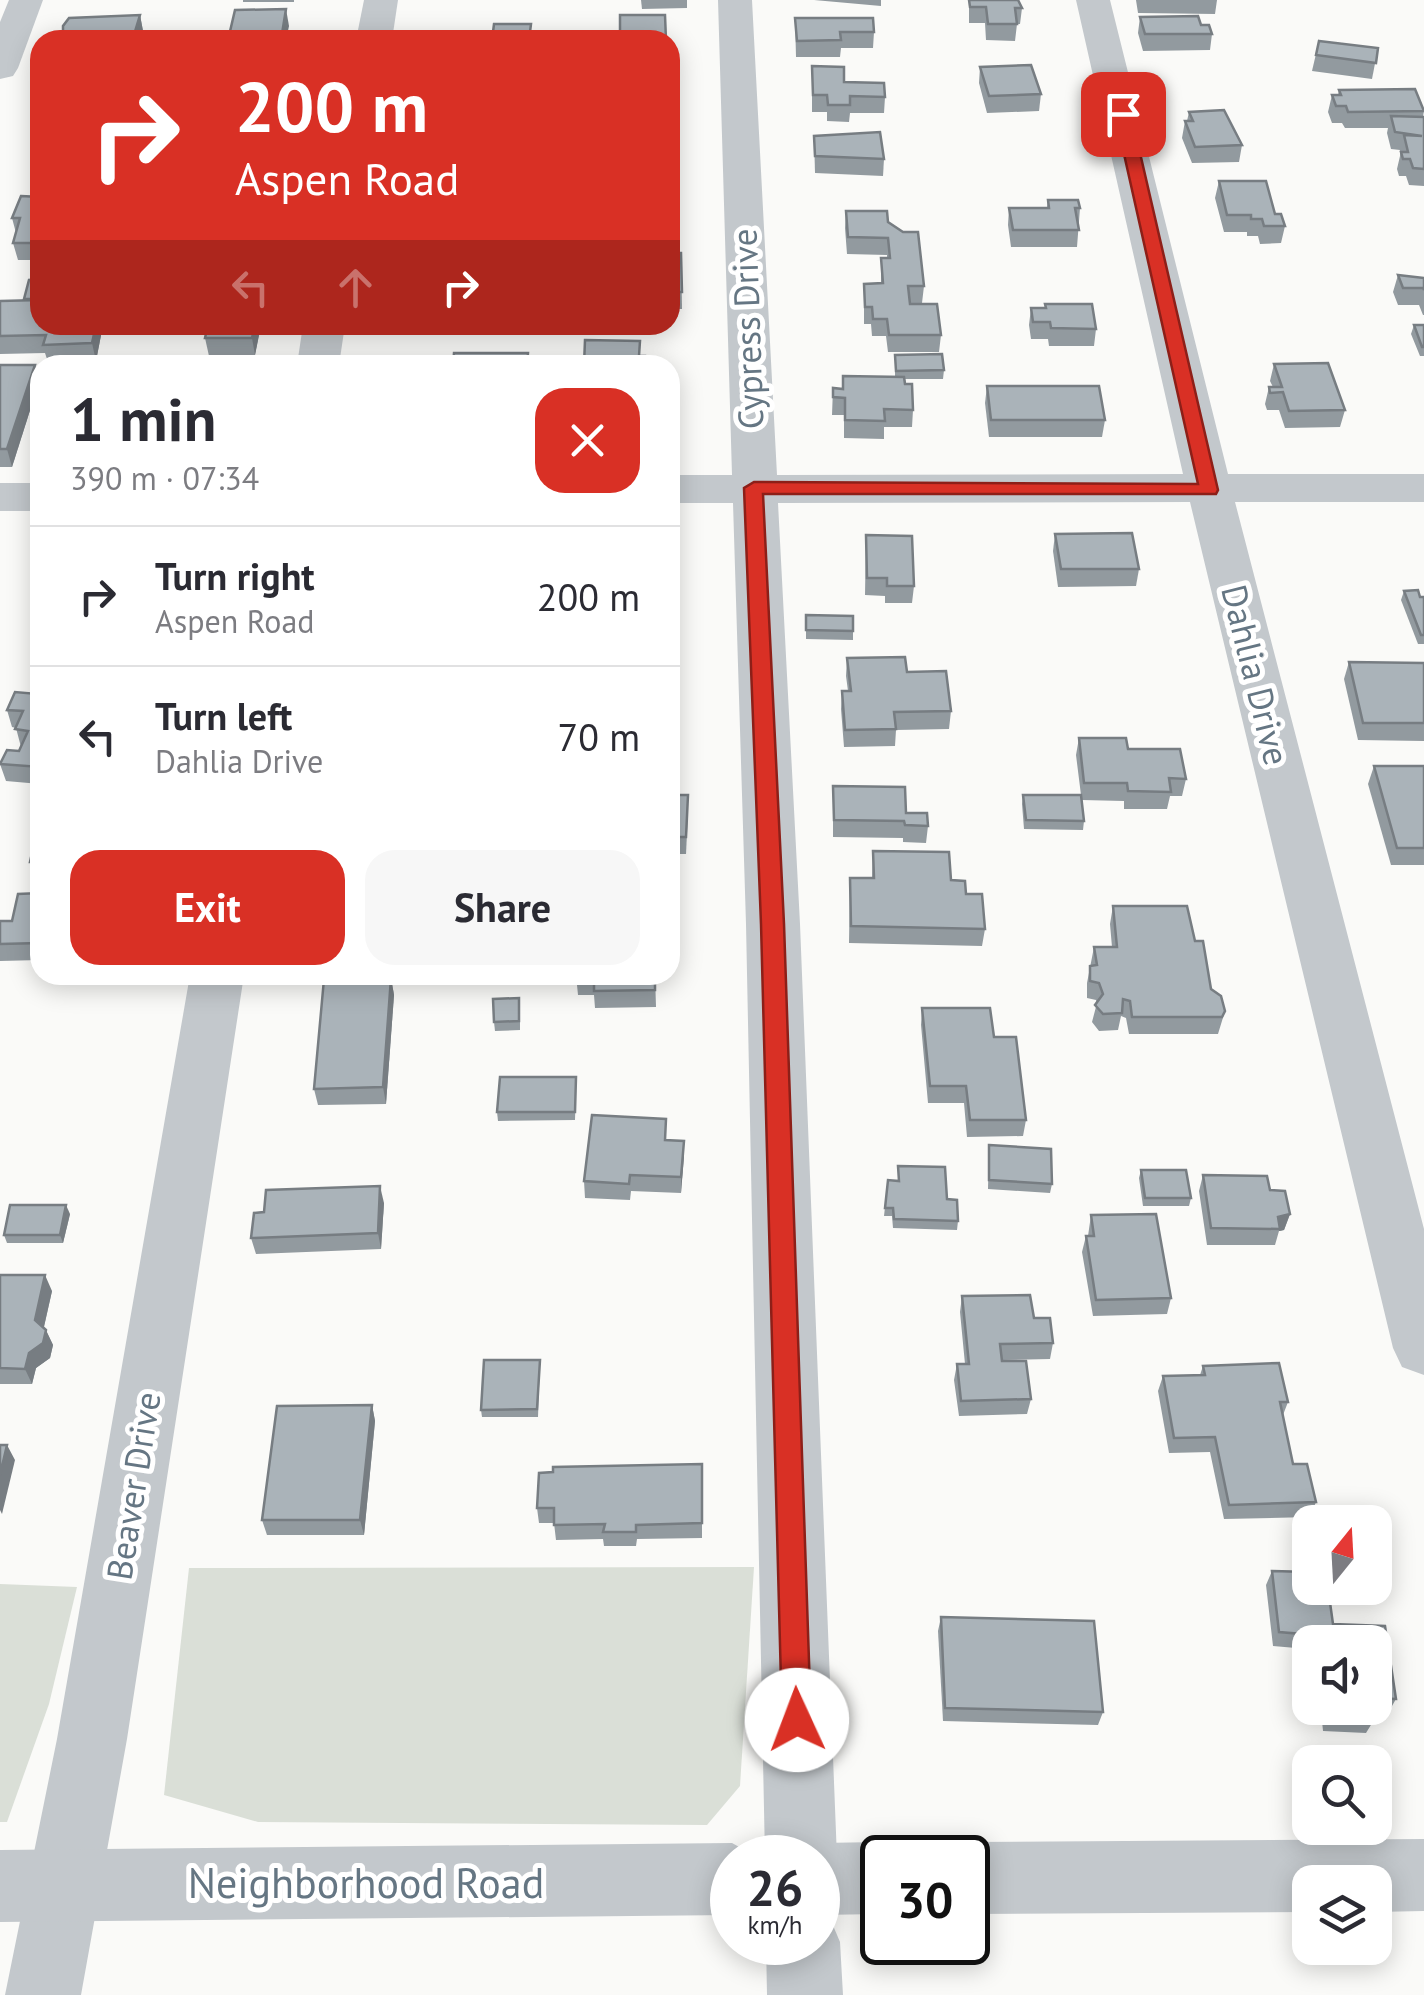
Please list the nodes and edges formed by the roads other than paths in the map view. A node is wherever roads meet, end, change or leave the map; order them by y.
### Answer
1 (26, 0) edge
2 (380, 0) edge
3 (736, 0) edge
4 (1094, 0) edge
5 (376, 30) edge
6 (0, 68) edge
7 (754, 488) junction
8 (1424, 488) edge
9 (680, 489) edge
10 (1209, 490) junction
11 (30, 497) edge
12 (0, 498) edge
13 (215, 985) edge
14 (1424, 1348) edge
15 (800, 1835) edge
16 (1424, 1875) edge
17 (990, 1878) edge
18 (710, 1879) edge
19 (31, 1886) edge
20 (804, 1965) edge
21 (43, 1995) edge
22 (805, 1995) edge

1 - 6 street
2 - 5 street
3 - 7 street, Cypress Drive
4 - 10 street, Dahlia Drive
7 - 9 street
7 - 10 street
7 - 15 street, Cypress Drive
8 - 10 street
10 - 14 street, Dahlia Drive
11 - 12 street
13 - 19 street, Beaver Drive
16 - 17 street
18 - 19 street, Neighborhood Road
19 - 21 street, Beaver Drive
20 - 22 street

